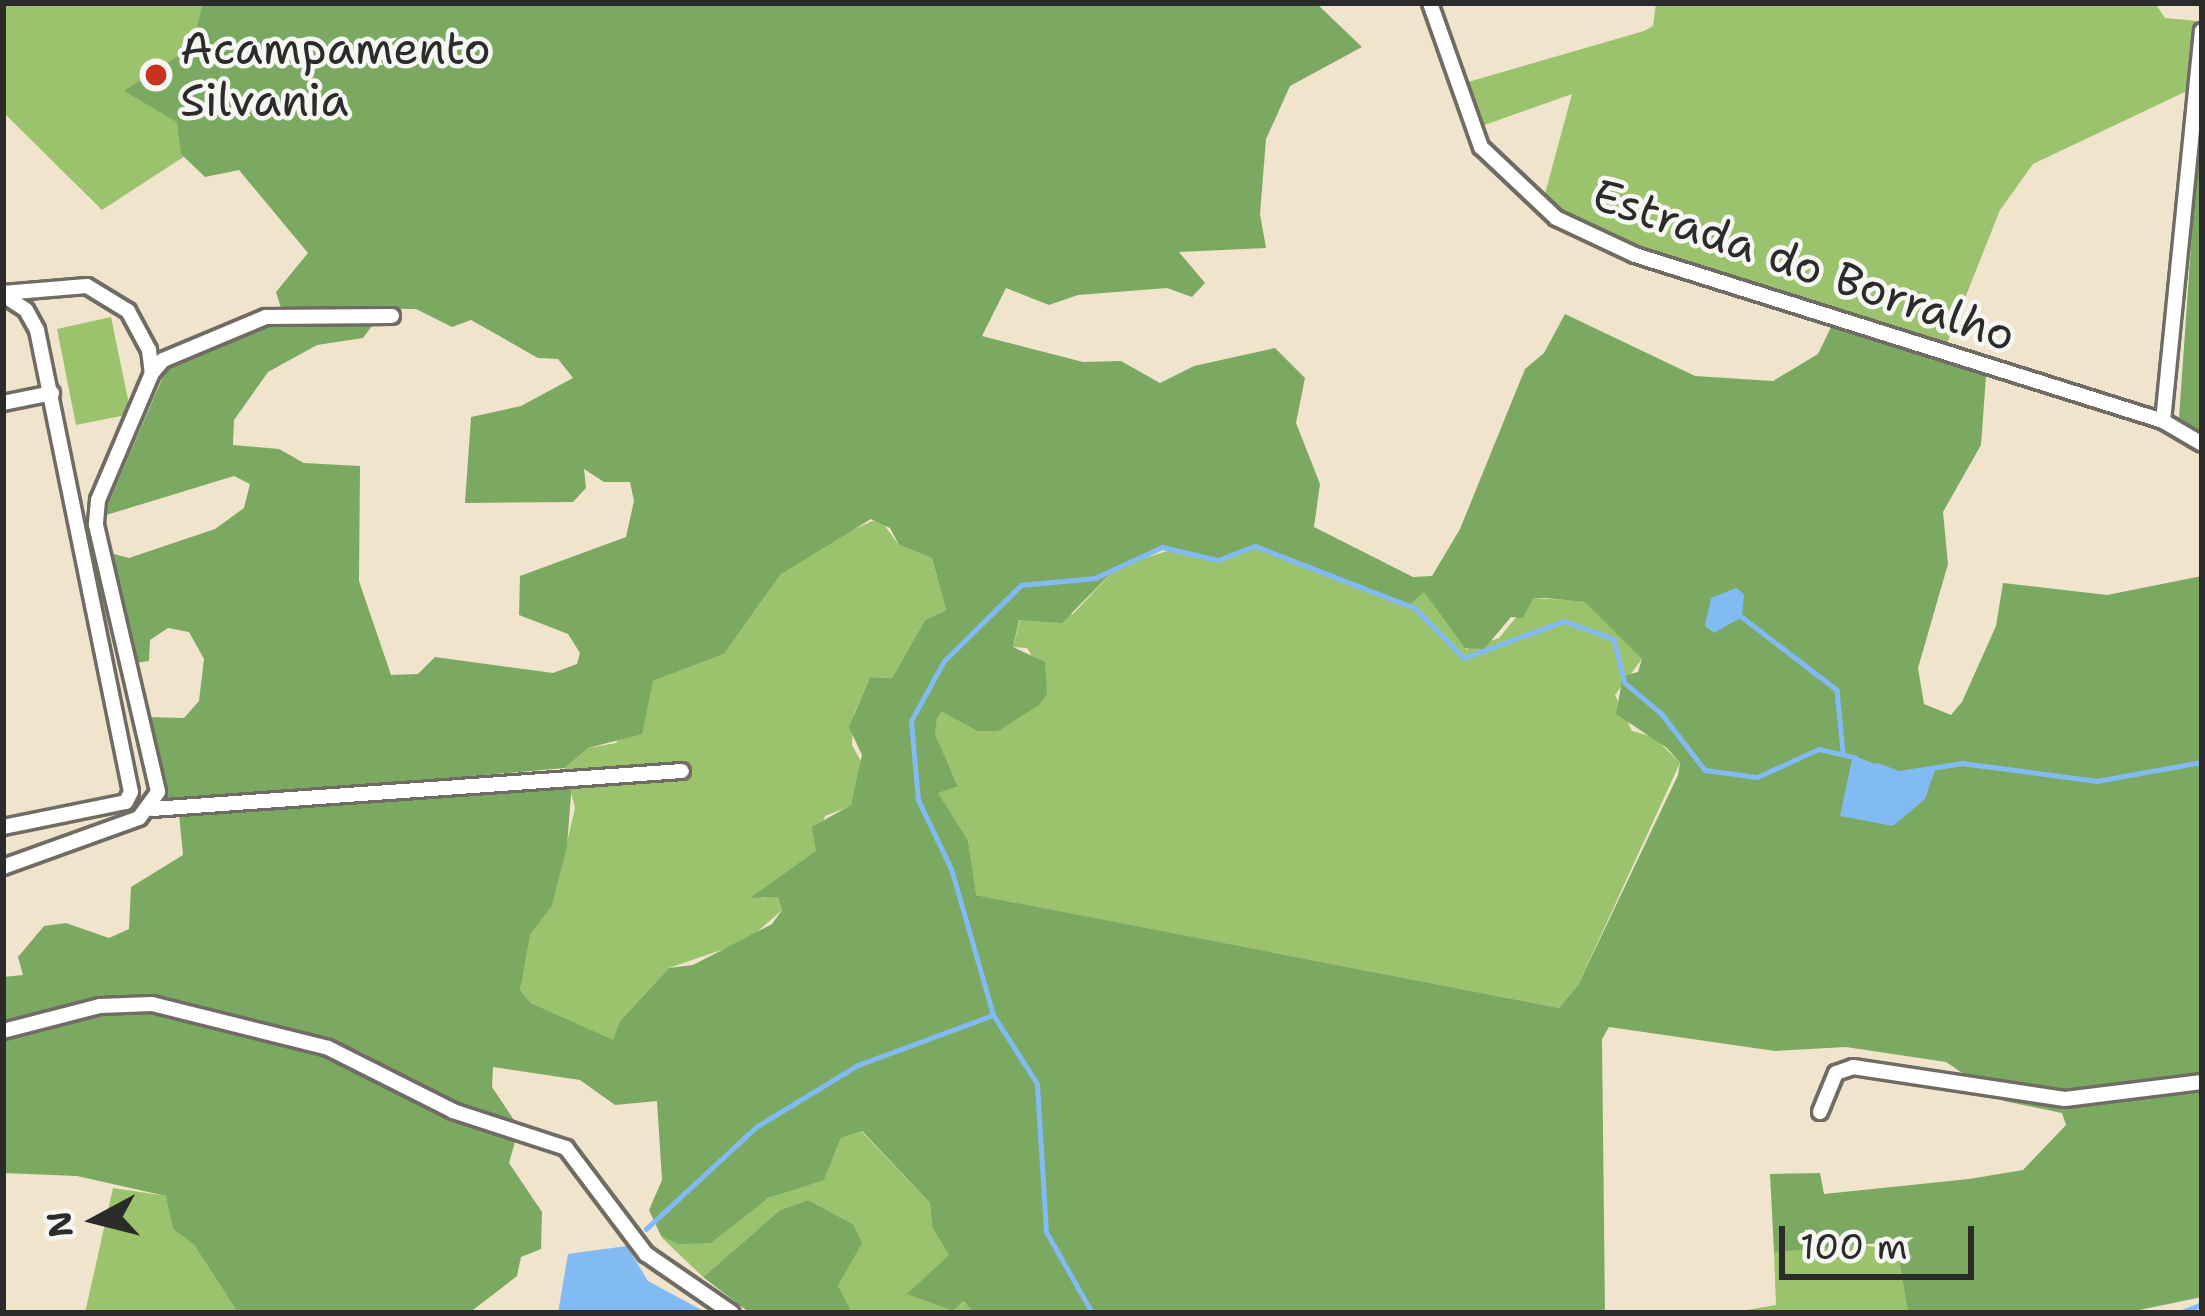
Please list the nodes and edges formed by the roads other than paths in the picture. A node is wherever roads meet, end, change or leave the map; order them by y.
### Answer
1 (1430, 3) edge
2 (2202, 31) edge
3 (3, 294) edge
4 (392, 316) dead end
5 (152, 373) junction
6 (52, 393) junction
7 (3, 404) edge
8 (2163, 421) junction
9 (2202, 444) edge
10 (682, 771) dead end
11 (152, 809) junction
12 (4, 821) edge
13 (3, 867) edge
14 (3, 1031) edge
15 (2202, 1082) edge
16 (1820, 1112) dead end
17 (732, 1313) edge

1 - 8 street, Estrada do Borralho
2 - 8 street
3 - 5 street
3 - 6 street
4 - 5 street
5 - 11 street
6 - 7 street
6 - 12 street
8 - 9 street, Estrada do Borralho
10 - 11 street
11 - 13 street
14 - 17 street
15 - 16 street

